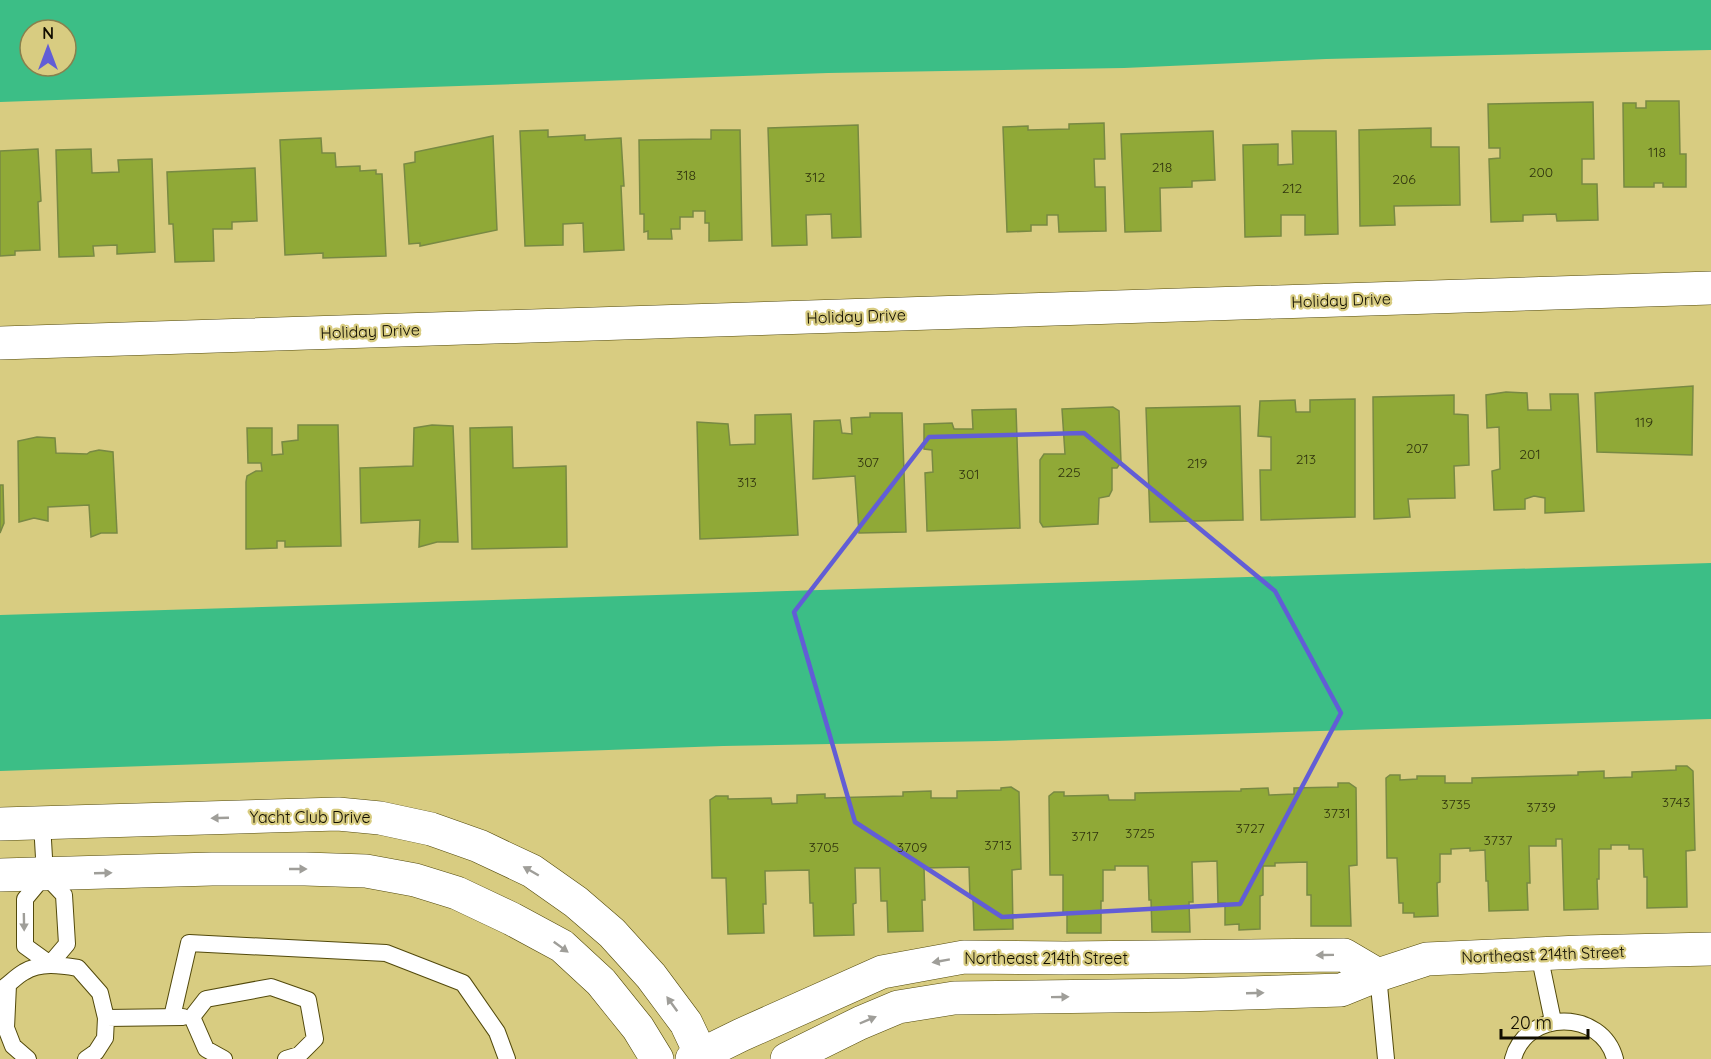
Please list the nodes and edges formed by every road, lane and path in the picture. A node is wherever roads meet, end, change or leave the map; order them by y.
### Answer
1 (1711, 288) edge
2 (0, 343) edge
3 (42, 823) junction
4 (0, 825) edge
5 (45, 874) junction
6 (0, 875) edge
7 (1711, 949) edge
8 (1539, 954) junction
9 (50, 964) junction
10 (882, 972) junction
11 (1378, 975) junction
12 (4, 987) edge
13 (898, 1007) junction
14 (172, 1017) junction
15 (192, 1017) junction
16 (106, 1018) junction
17 (1553, 1021) junction
18 (699, 1058) edge
19 (28, 1059) edge
20 (86, 1059) edge
21 (224, 1059) edge
22 (286, 1059) edge
23 (507, 1059) edge
24 (657, 1059) edge
25 (787, 1059) edge
26 (1386, 1059) edge
27 (1512, 1059) edge
28 (1615, 1059) edge

1 - 2 street, Holiday Drive
3 - 4 street, Yacht Club Drive
3 - 5 lane
18 -> 3 street, Yacht Club Drive
5 - 6 street
5 - 9 lane
5 -> 9 lane
5 -> 24 street
7 - 8 street, Northeast 214th Street
8 - 11 street, Northeast 214th Street
8 - 17 lane
9 - 12 lane
9 - 16 lane
11 -> 10 street, Northeast 214th Street
10 - 13 street
10 - 18 street, Northeast 214th Street
13 -> 11 street, Northeast 214th Street
11 - 26 lane
12 - 19 lane
25 -> 13 street, Northeast 214th Street
14 - 15 lane
14 - 16 lane
14 - 23 lane
15 - 21 lane
15 - 22 lane
16 - 20 lane
17 - 27 lane
17 - 28 lane

